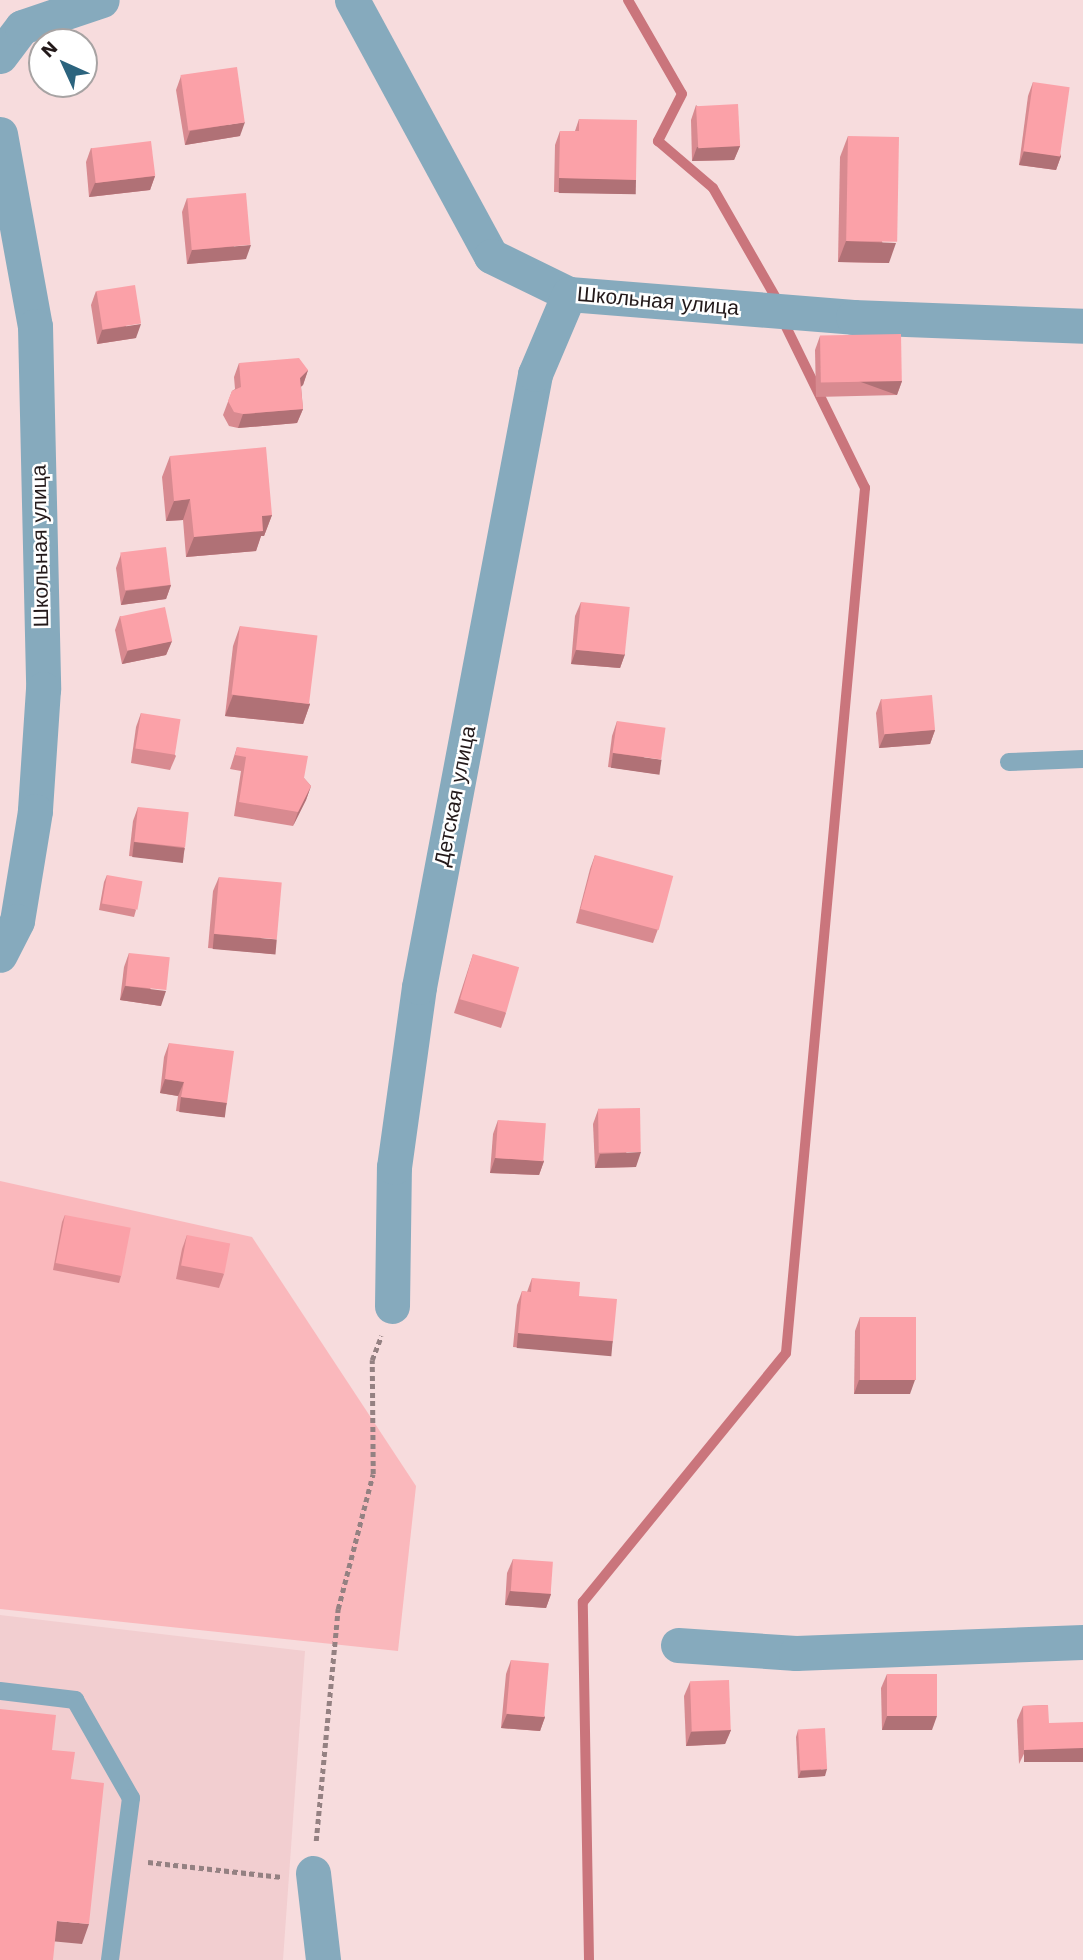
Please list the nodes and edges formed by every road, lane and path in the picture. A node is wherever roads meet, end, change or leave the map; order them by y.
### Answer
1 (102, 0) edge
2 (352, 0) edge
3 (20, 13) edge
4 (0, 56) edge
5 (0, 134) edge
6 (569, 294) junction
7 (1083, 326) edge
8 (1083, 758) edge
9 (1009, 762) dead end
10 (0, 955) edge
11 (392, 1306) joint
12 (1083, 1643) edge
13 (678, 1645) dead end
14 (0, 1691) edge
15 (122, 1860) junction
16 (314, 1877) junction
17 (110, 1960) edge
18 (323, 1960) edge

1 - 3 street
2 - 6 street, Школьная улица
3 - 4 street
5 - 10 street, Школьная улица
6 - 7 street, Школьная улица
6 - 11 street, Детская улица
8 - 9 lane
11 - 16 path
12 - 13 street
14 - 15 lane
15 - 16 path
15 - 17 lane
16 - 18 street

